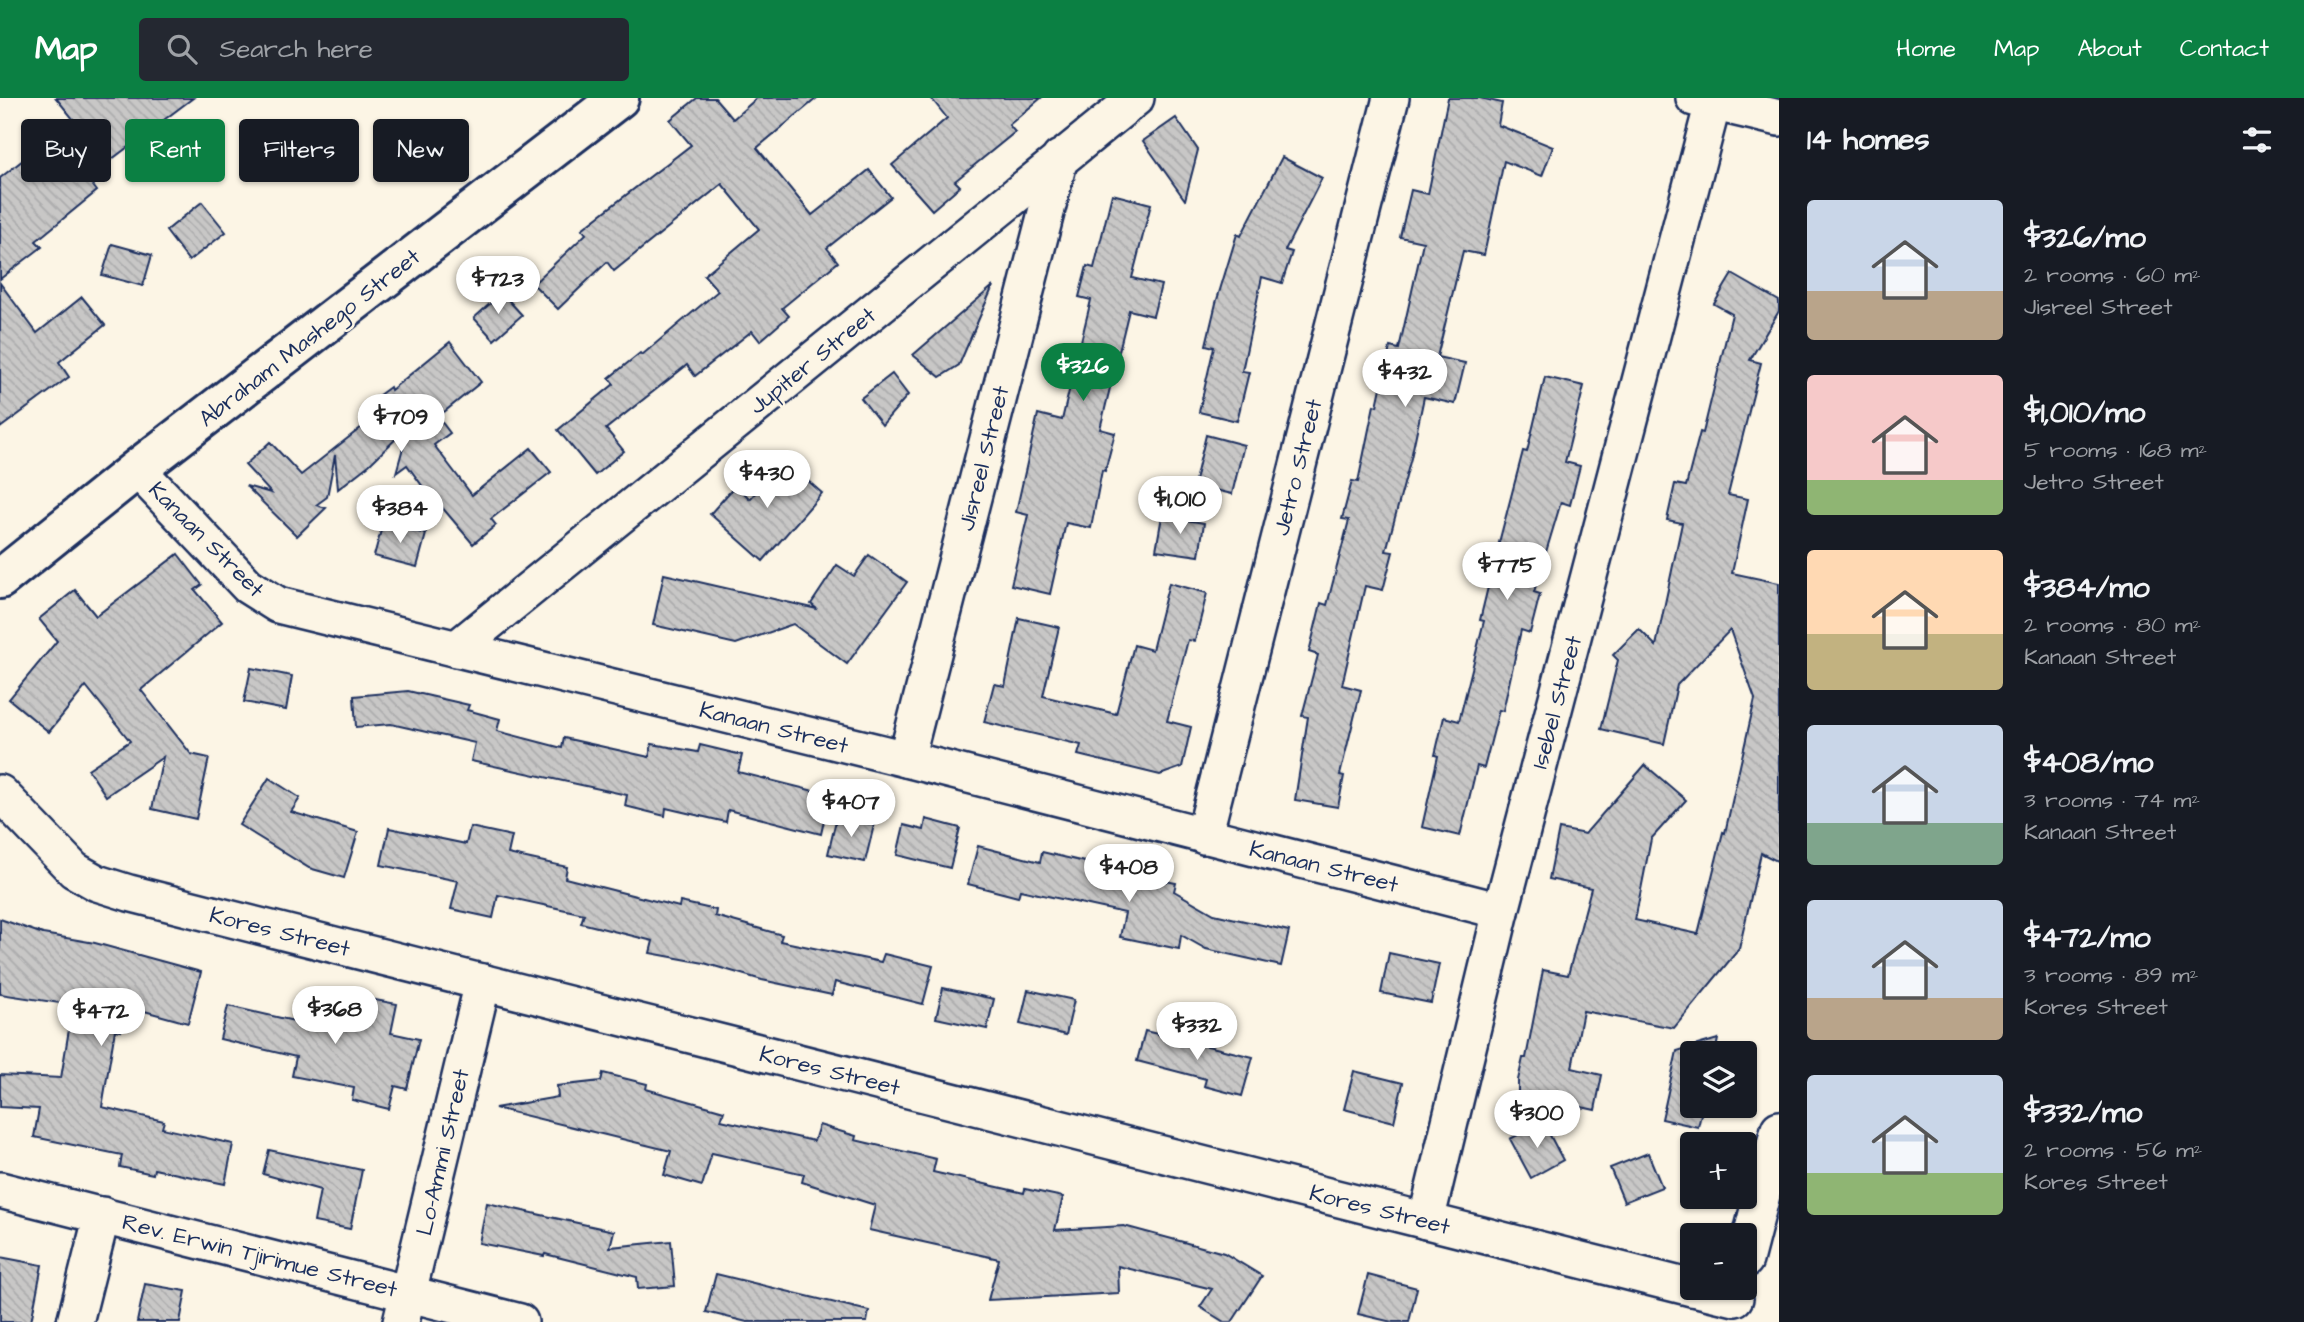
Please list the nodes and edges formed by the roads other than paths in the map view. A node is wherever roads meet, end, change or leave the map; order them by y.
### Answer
1 (619, 98) edge
2 (1136, 98) edge
3 (1391, 98) edge
4 (1703, 101) edge
5 (1779, 118) edge
6 (1060, 158) junction
7 (137, 469) junction
8 (0, 579) edge
9 (456, 649) junction
10 (906, 759) junction
11 (0, 793) edge
12 (1204, 836) junction
13 (1501, 911) junction
14 (483, 982) junction
15 (1779, 1129) edge
16 (0, 1190) edge
17 (102, 1215) junction
18 (1426, 1221) junction
19 (1755, 1223) edge
20 (1680, 1285) edge
21 (405, 1308) edge
22 (75, 1322) edge
23 (520, 1322) edge

1 - 7 main road, Abraham Mashego Street
2 - 6 street, Jupiter Street
3 - 12 street, Jetro Street
4 - 5 street
4 - 13 street, Isebel Street
6 - 9 street, Jupiter Street
6 - 10 street, Jisreel Street
7 - 8 main road, Abraham Mashego Street
7 - 9 street, Kanaan Street
9 - 10 street, Kanaan Street
10 - 12 street, Kanaan Street
11 - 14 street, Kores Street
12 - 13 street, Kanaan Street
13 - 18 street, Isebel Street
14 - 18 street, Kores Street
14 - 21 street, Lo-Ammi Street
15 - 19 street
16 - 17 street, Rev. Erwin Tjirimue Street
17 - 21 street, Rev. Erwin Tjirimue Street
17 - 22 street
18 - 20 street, Kores Street
21 - 23 street, Rev. Erwin Tjirimue Street

